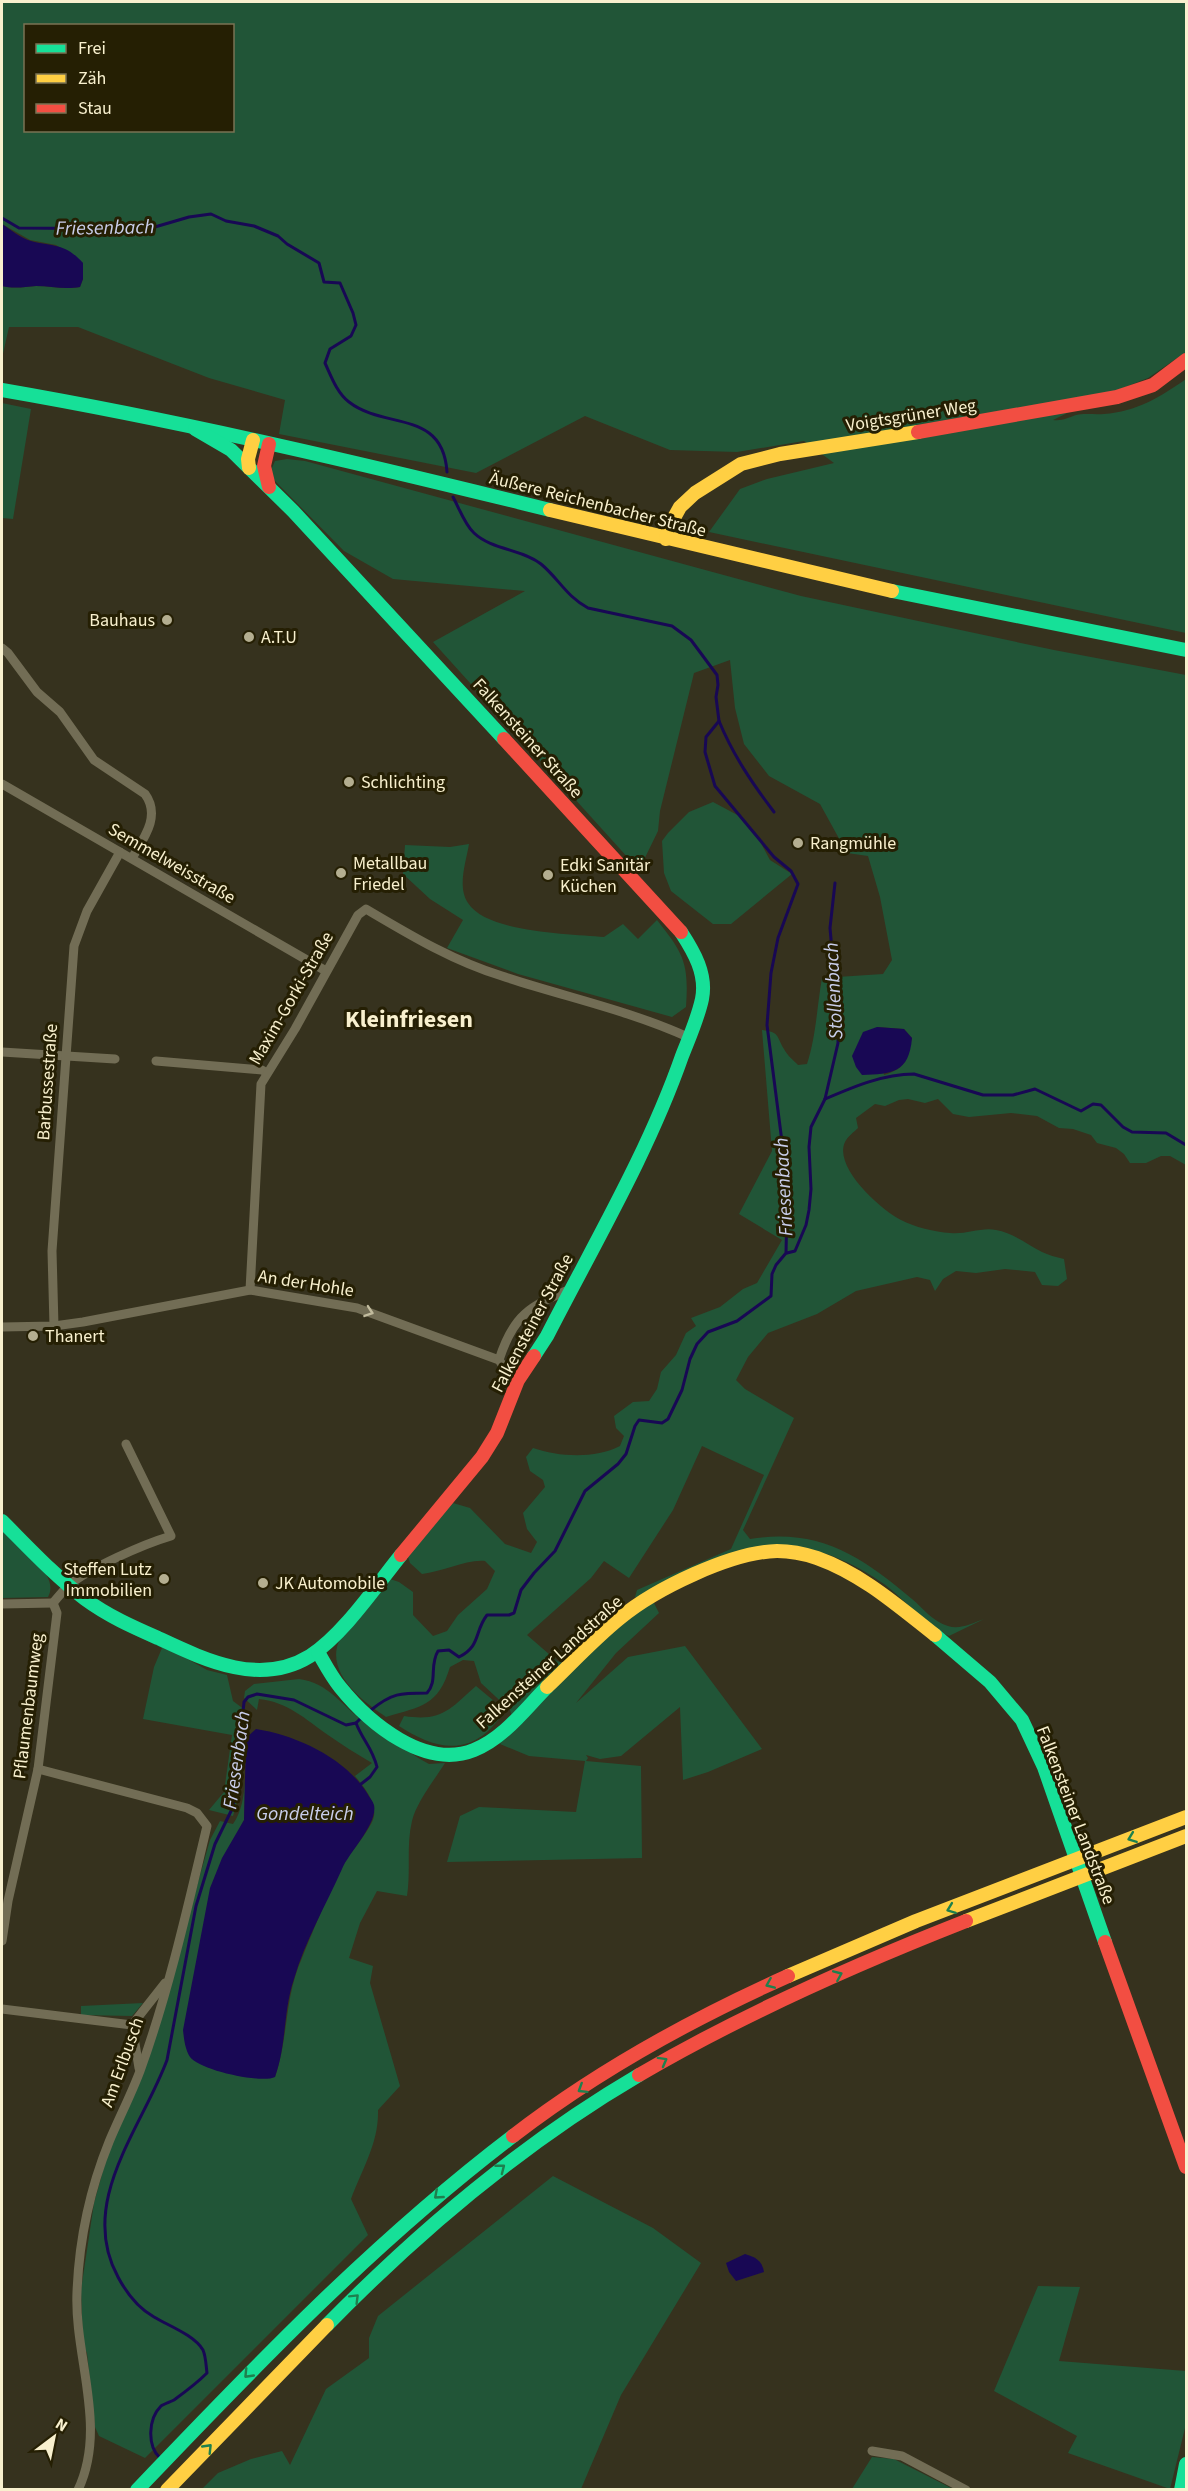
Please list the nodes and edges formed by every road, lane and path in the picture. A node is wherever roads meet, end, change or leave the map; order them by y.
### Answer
1 (1186, 360) edge
2 (2, 390) edge
3 (191, 427) junction
4 (253, 440) junction
5 (269, 444) junction
6 (249, 468) junction
7 (269, 487) junction
8 (666, 539) junction
9 (2, 648) edge
10 (1186, 650) edge
11 (2, 784) edge
12 (120, 852) junction
13 (132, 858) junction
14 (326, 971) junction
15 (690, 1038) junction
16 (2, 1052) edge
17 (65, 1056) junction
18 (114, 1059) dead end
19 (156, 1061) dead end
20 (267, 1073) junction
21 (571, 1289) junction
22 (250, 1290) junction
23 (54, 1326) junction
24 (2, 1327) edge
25 (499, 1360) junction
26 (519, 1380) junction
27 (126, 1444) dead end
28 (2, 1521) edge
29 (68, 1586) junction
30 (53, 1603) junction
31 (2, 1604) edge
32 (318, 1652) junction
33 (38, 1768) junction
34 (1186, 1817) edge
35 (1186, 1836) edge
36 (2, 1941) edge
37 (167, 1981) junction
38 (2, 2009) edge
39 (132, 2025) junction
40 (140, 2071) junction
41 (1186, 2167) edge
42 (872, 2451) dead end
43 (1186, 2464) edge
44 (78, 2490) edge
45 (137, 2490) edge
46 (167, 2490) edge
47 (966, 2490) edge
48 (1181, 2490) edge

1 - 8 main road, Voigtsgrüner Weg
2 - 3 main road, Äußere Reichenbacher Straße
3 - 4 main road, Äußere Reichenbacher Straße
3 - 6 main road, Falkensteiner Straße
4 - 5 main road, Äußere Reichenbacher Straße
4 - 6 main road
5 - 7 main road
5 - 8 main road, Äußere Reichenbacher Straße
6 - 7 main road, Falkensteiner Straße
7 - 15 main road, Falkensteiner Straße
8 - 10 main road, Äußere Reichenbacher Straße
9 - 13 street
11 - 12 street, Semmelweisstraße
12 - 13 street, Semmelweisstraße
12 - 17 street, Barbussestraße
13 - 14 street, Semmelweisstraße
14 - 15 street, Maxim-Gorki-Straße
14 - 20 street, Maxim-Gorki-Straße
15 - 21 main road, Falkensteiner Straße
16 - 17 street
17 - 18 street
17 - 23 street, Barbussestraße
19 - 20 street
20 - 22 street, Maxim-Gorki-Straße
21 - 25 street
21 - 26 main road, Falkensteiner Straße
22 - 23 street, An der Hohle
22 -> 25 street, An der Hohle
23 - 24 street, An der Hohle
25 - 26 street, An der Hohle
26 - 32 main road, Falkensteiner Straße
27 - 29 street
28 - 29 main road, Falkensteiner Straße
29 - 30 street
29 - 32 main road, Falkensteiner Straße
30 - 31 street
30 - 33 street, Pflaumenbaumweg
32 - 41 main road, Falkensteiner Landstraße
33 - 36 street, Pflaumenbaumweg
33 - 37 street, Am Erlbusch
34 -> 45 main road
46 -> 35 main road
37 - 39 street
37 - 40 street, Am Erlbusch
38 - 39 street
39 - 40 street
40 - 44 street, Am Erlbusch
42 - 47 street
43 - 48 main road

